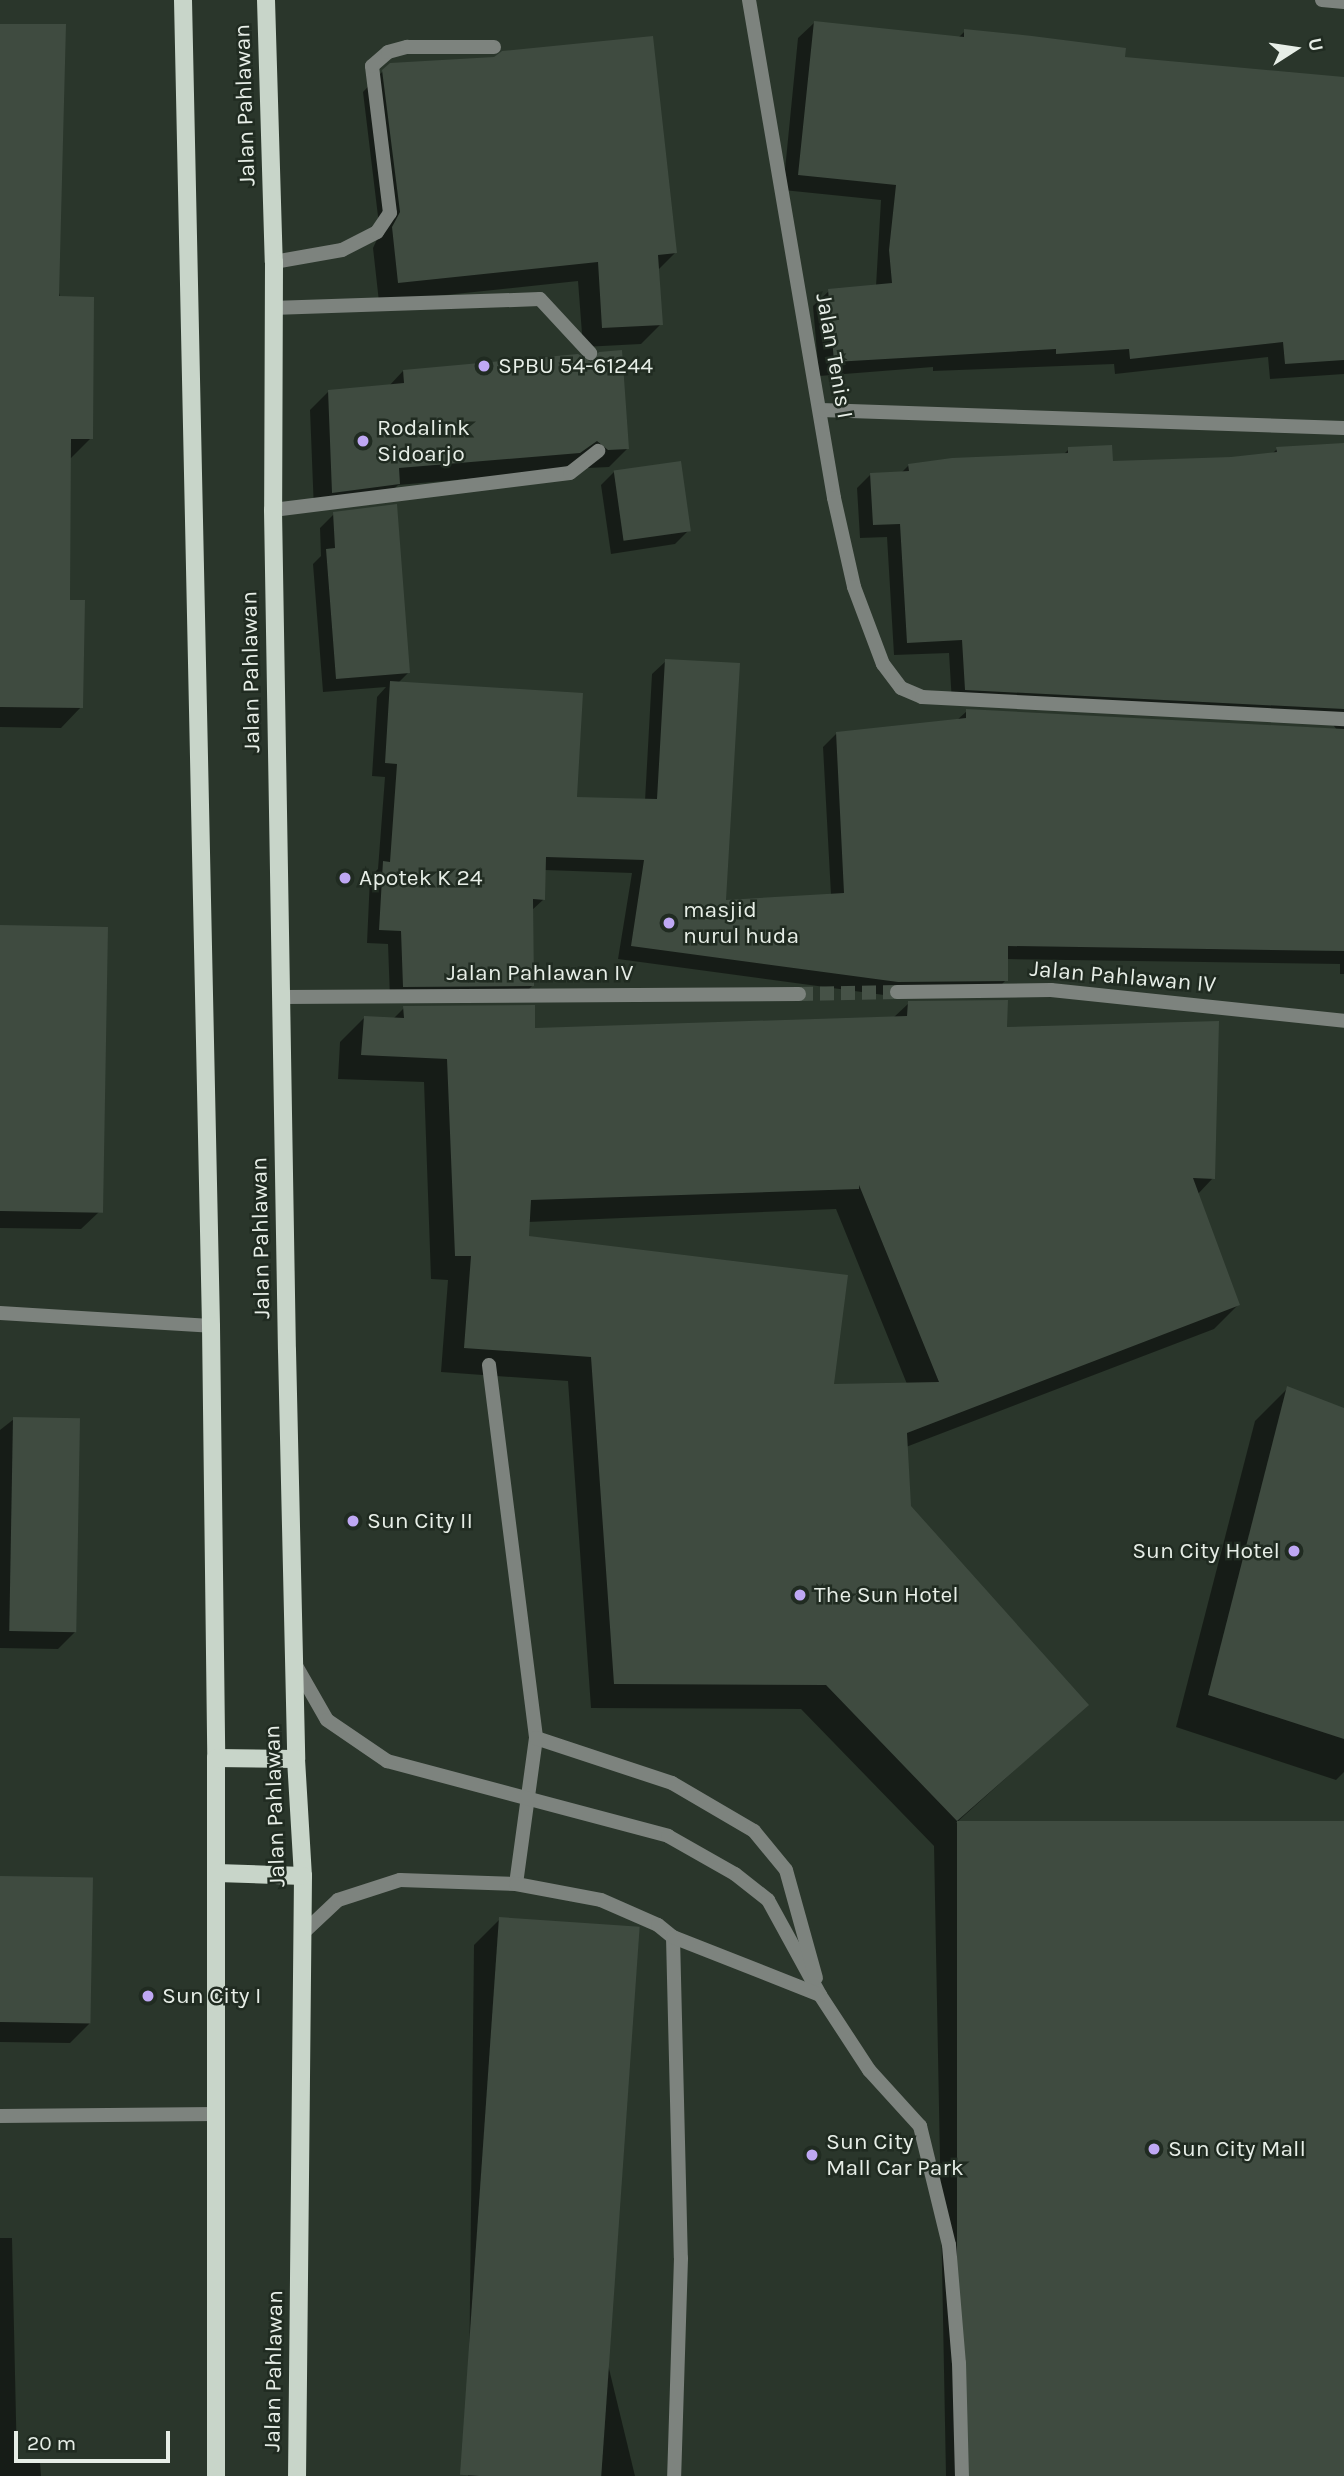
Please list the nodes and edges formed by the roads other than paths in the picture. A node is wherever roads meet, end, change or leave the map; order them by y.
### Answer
1 (183, 0) edge
2 (266, 0) edge
3 (749, 0) edge
4 (1322, 0) edge
5 (1344, 2) edge
6 (494, 47) dead end
7 (274, 262) junction
8 (272, 308) junction
9 (590, 353) dead end
10 (821, 410) junction
11 (1344, 428) edge
12 (598, 451) dead end
13 (273, 510) junction
14 (1344, 719) edge
15 (897, 992) tunnel mouth
16 (799, 994) tunnel mouth
17 (282, 997) junction
18 (1344, 1021) edge
19 (0, 1313) edge
20 (211, 1326) junction
21 (489, 1365) dead end
22 (294, 1664) junction
23 (536, 1738) junction
24 (216, 1758) junction
25 (296, 1759) junction
26 (530, 1796) junction
27 (217, 1873) junction
28 (303, 1875) junction
29 (516, 1884) junction
30 (303, 1933) junction
31 (673, 1937) junction
32 (820, 1995) junction
33 (216, 2114) junction
34 (0, 2116) edge
35 (216, 2476) edge
36 (297, 2476) edge
37 (674, 2476) edge
38 (962, 2476) edge

1 - 20 main road
2 - 7 main road, Jalan Pahlawan
3 - 10 street, Jalan Tenis I
4 - 5 street
6 - 7 street
7 - 8 main road, Jalan Pahlawan
8 - 9 street
8 - 13 main road, Jalan Pahlawan
10 - 11 street
10 - 14 street, Jalan Tenis I
12 - 13 street
13 - 17 main road, Jalan Pahlawan
15 - 18 street, Jalan Pahlawan IV
16 - 17 street, Jalan Pahlawan IV
17 - 22 main road, Jalan Pahlawan
19 - 20 street
20 - 24 main road
21 - 23 street
22 - 25 main road, Jalan Pahlawan
22 - 26 street
23 - 26 street
23 - 32 street
24 - 25 main road
24 - 27 main road
25 - 28 main road, Jalan Pahlawan
26 - 29 street
26 - 32 street
27 - 28 main road
27 - 33 main road
28 - 30 main road, Jalan Pahlawan
29 - 30 street
29 - 31 street
30 - 36 main road, Jalan Pahlawan
31 - 32 street
31 - 37 street
32 - 38 street
33 - 34 street
33 - 35 main road

